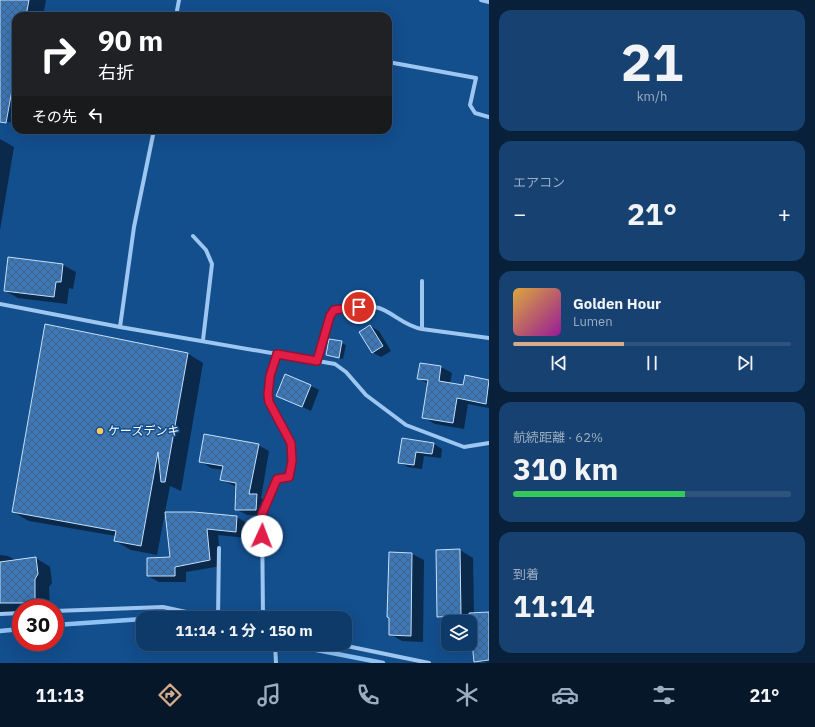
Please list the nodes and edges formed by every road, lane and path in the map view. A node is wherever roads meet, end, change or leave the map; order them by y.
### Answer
1 (179, 0) edge
2 (481, 0) edge
3 (489, 2) edge
4 (177, 12) edge
5 (392, 63) edge
6 (489, 117) edge
7 (153, 134) edge
8 (193, 236) dead end
9 (422, 281) dead end
10 (0, 304) edge
11 (120, 327) junction
12 (422, 328) junction
13 (489, 338) edge
14 (203, 340) junction
15 (277, 354) junction
16 (317, 361) junction
17 (489, 443) edge
18 (219, 548) dead end
19 (64, 611) edge
20 (182, 611) edge
21 (218, 611) edge
22 (263, 611) edge
23 (12, 613) edge
24 (0, 614) edge
25 (352, 647) edge
26 (275, 651) edge
27 (276, 663) edge
28 (430, 663) edge

1 - 4 street
2 - 3 street
5 - 6 street
7 - 11 street
8 - 14 street
9 - 12 street
10 - 11 street
11 - 14 street
12 - 13 street
12 - 16 street
14 - 15 street
15 - 16 street
15 - 22 street
16 - 17 street
18 - 21 street
19 - 20 street
23 - 24 street
25 - 28 street
26 - 27 street

